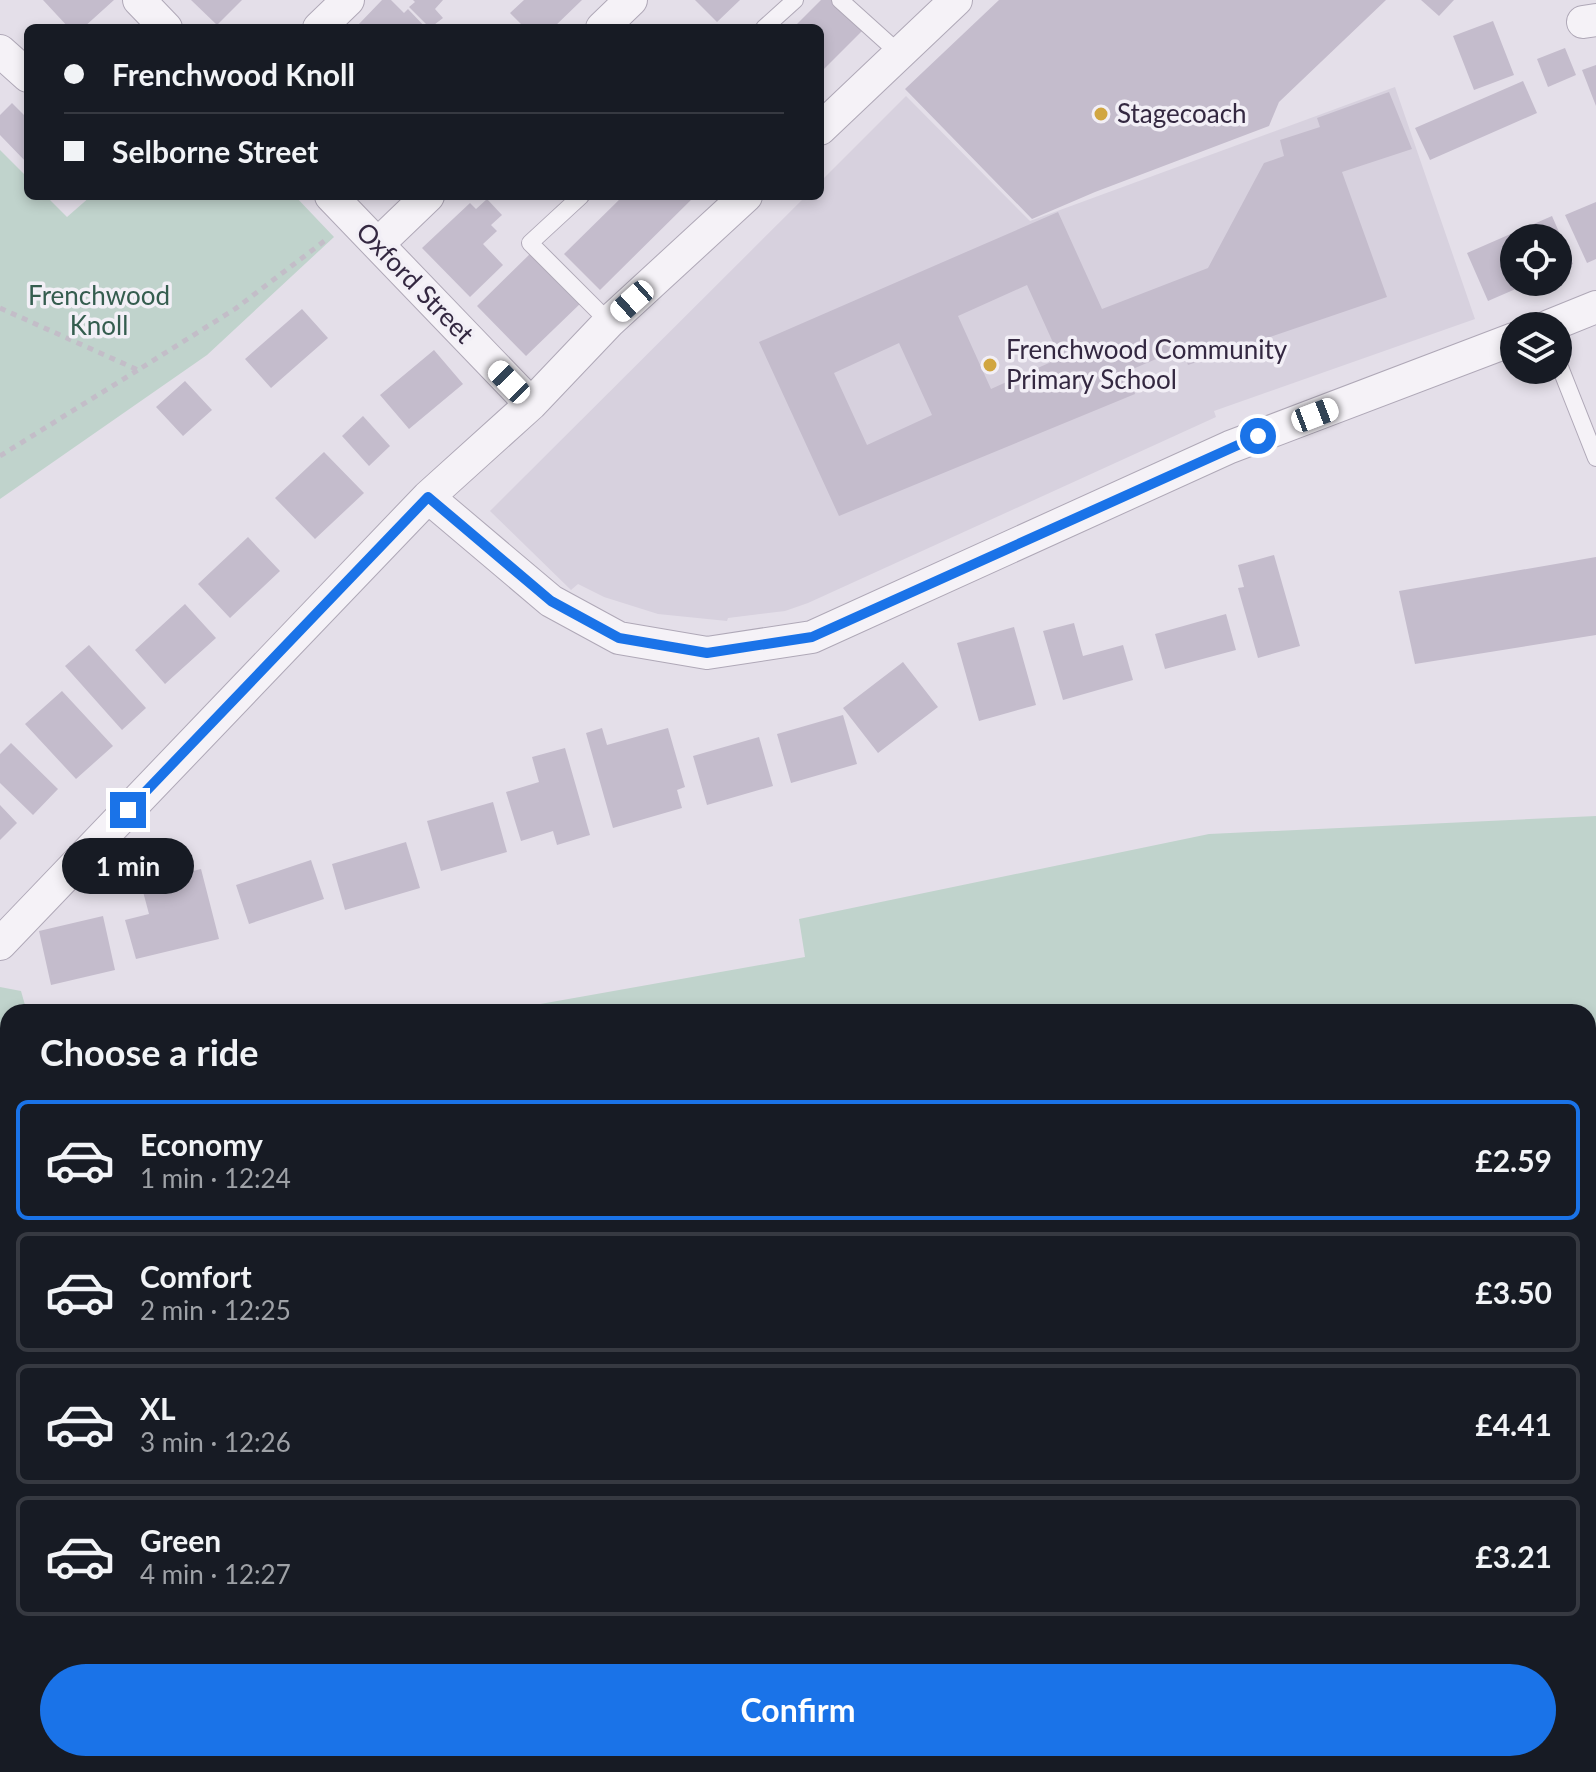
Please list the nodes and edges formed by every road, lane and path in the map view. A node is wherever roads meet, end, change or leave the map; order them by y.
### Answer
1 (139, 0) edge
2 (348, 0) edge
3 (631, 0) edge
4 (795, 0) edge
5 (840, 0) edge
6 (956, 0) edge
7 (162, 24) edge
8 (323, 24) edge
9 (606, 24) edge
10 (768, 24) edge
11 (0, 51) edge
12 (901, 55) junction
13 (24, 72) edge
14 (824, 125) edge
15 (335, 200) edge
16 (424, 200) edge
17 (577, 200) edge
18 (742, 200) edge
19 (353, 219) junction
20 (378, 244) junction
21 (1596, 307) edge
22 (0, 308) edge
23 (1572, 317) edge
24 (609, 322) junction
25 (1500, 344) edge
26 (138, 370) junction
27 (1567, 384) edge
28 (531, 404) junction
29 (0, 456) edge
30 (1596, 458) edge
31 (428, 497) junction
32 (0, 944) edge

1 - 7 street
2 - 8 street
3 - 9 street
4 - 10 lane
5 - 12 lane
6 - 12 street
11 - 13 street
12 - 14 street
15 - 19 street, Oxford Street
16 - 20 street
17 - 24 lane
18 - 24 street
19 - 20 street, Oxford Street
19 - 26 path
20 - 28 street, Oxford Street
21 - 23 street
22 - 26 path
24 - 28 street
25 - 31 street
26 - 29 path
27 - 30 lane
28 - 31 street
31 - 32 street

